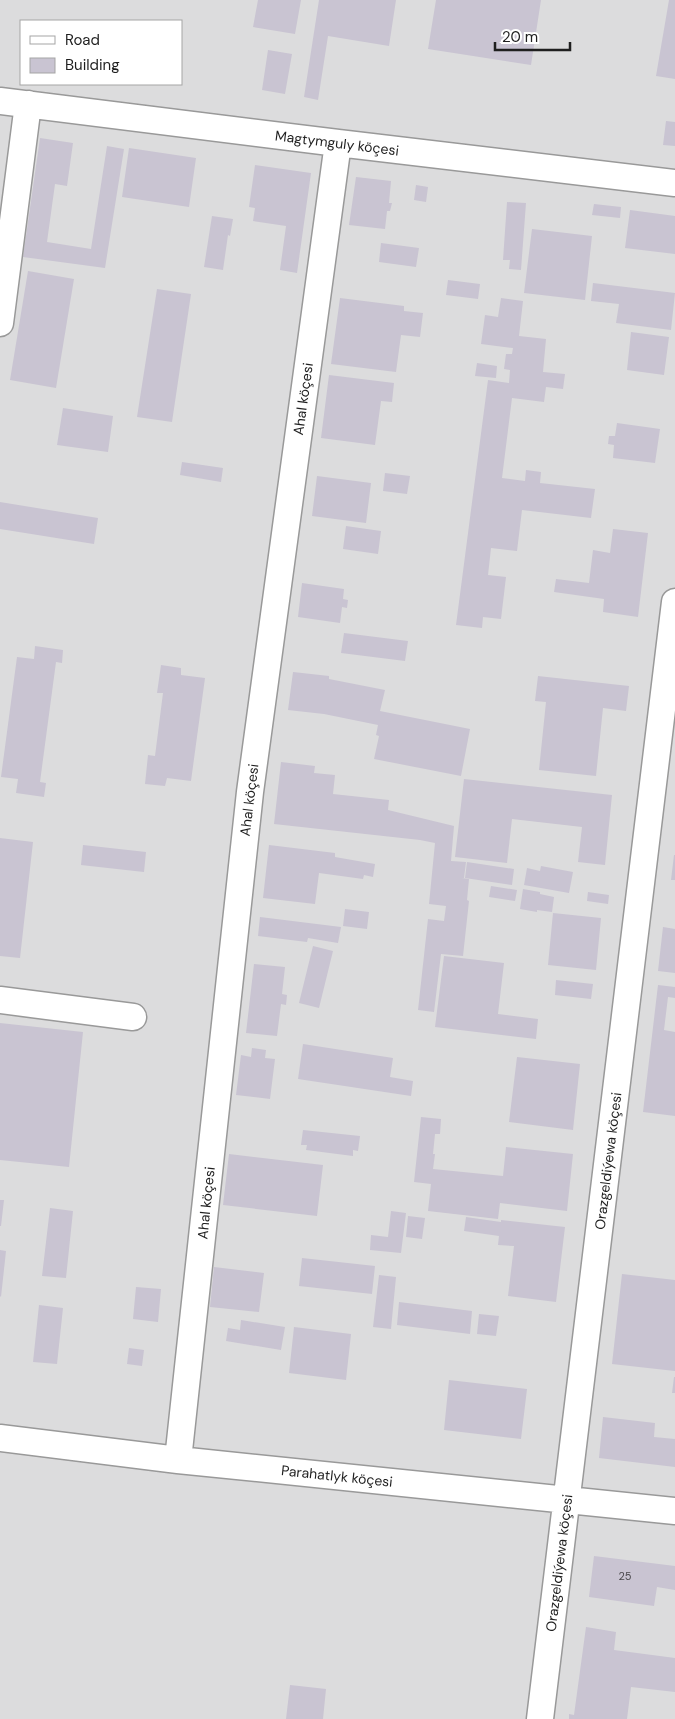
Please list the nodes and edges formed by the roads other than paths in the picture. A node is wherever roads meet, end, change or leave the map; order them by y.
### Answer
1 (0, 101) edge
2 (28, 104) junction
3 (338, 143) junction
4 (675, 183) edge
5 (0, 323) edge
6 (675, 602) edge
7 (0, 1000) edge
8 (133, 1017) dead end
9 (0, 1438) edge
10 (178, 1460) junction
11 (568, 1499) junction
12 (675, 1512) edge
13 (540, 1719) edge

1 - 2 street, Magtymguly köçesi
2 - 3 street, Magtymguly köçesi
2 - 5 street
3 - 4 street, Magtymguly köçesi
3 - 10 street, Ahal köçesi
6 - 11 street, Orazgeldiýewa köçesi
7 - 8 street
9 - 10 street, Parahatlyk köçesi
10 - 11 street, Parahatlyk köçesi
11 - 12 street, Parahatlyk köçesi
11 - 13 street, Orazgeldiýewa köçesi

